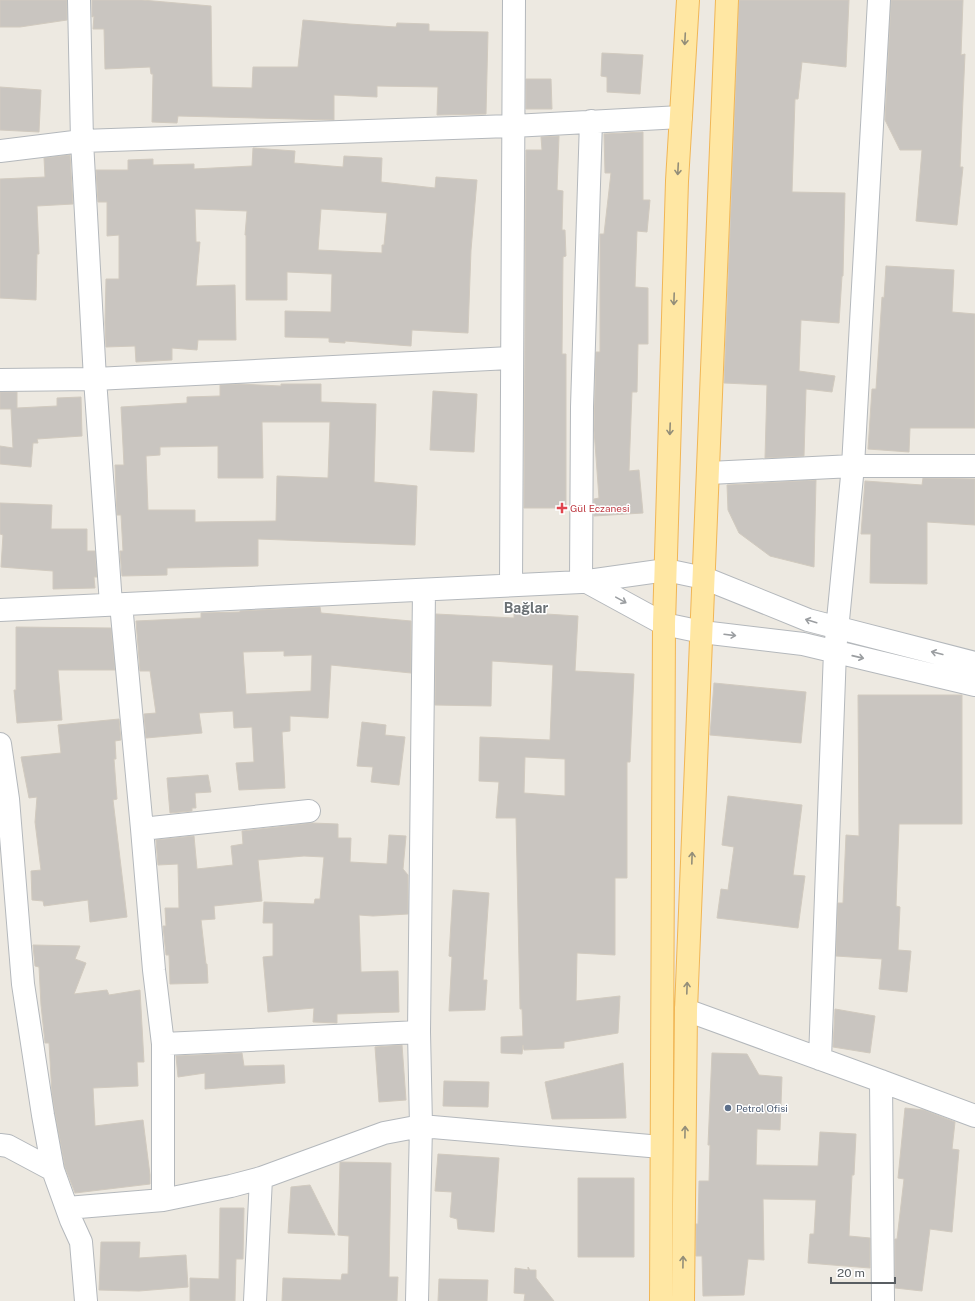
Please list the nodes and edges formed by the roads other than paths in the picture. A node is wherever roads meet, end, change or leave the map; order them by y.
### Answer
1 (79, 0) edge
2 (514, 0) edge
3 (688, 0) edge
4 (727, 0) edge
5 (879, 0) edge
6 (681, 117) junction
7 (591, 121) junction
8 (513, 126) junction
9 (82, 141) junction
10 (0, 151) edge
11 (512, 358) junction
12 (95, 379) junction
13 (0, 380) edge
14 (853, 466) junction
15 (975, 466) edge
16 (709, 473) junction
17 (666, 570) junction
18 (704, 578) junction
19 (584, 582) junction
20 (511, 585) junction
21 (424, 590) junction
22 (116, 604) junction
23 (0, 610) edge
24 (664, 624) junction
25 (837, 628) junction
26 (702, 632) junction
27 (834, 651) junction
28 (975, 663) edge
29 (975, 685) edge
30 (0, 744) edge
31 (309, 811) dead end
32 (142, 829) junction
33 (686, 1010) junction
34 (419, 1032) junction
35 (163, 1044) junction
36 (820, 1059) junction
37 (881, 1080) junction
38 (975, 1116) edge
39 (421, 1126) junction
40 (0, 1145) edge
41 (662, 1147) junction
42 (53, 1170) junction
43 (261, 1178) junction
44 (163, 1200) junction
45 (67, 1208) junction
46 (86, 1301) edge
47 (255, 1301) edge
48 (417, 1301) edge
49 (661, 1301) edge
50 (683, 1301) edge
51 (883, 1301) edge

1 - 9 street
2 - 8 street
3 -> 6 main road
4 - 16 main road
5 - 14 street
6 - 7 street
6 -> 17 main road
7 - 8 street
7 - 19 street
8 - 9 street
8 - 11 street
9 - 10 street
9 - 12 street
11 - 12 street
11 - 20 street
12 - 13 street
12 - 22 street
14 - 15 street
14 - 16 street
14 - 25 street
16 - 18 main road
17 - 18 street
17 - 19 street
17 - 24 main road
25 -> 18 street
18 - 26 main road
19 - 20 street
19 -> 24 street
20 - 21 street
21 - 22 street
21 - 34 street
22 - 23 street
22 - 32 street
24 - 26 street
24 - 41 main road
25 - 27 street
28 -> 25 street
26 -> 27 street
33 -> 26 main road
27 -> 29 street
27 - 36 street
30 - 42 street
31 - 32 street
32 - 35 street
33 - 36 street
50 -> 33 main road
34 - 35 street
34 - 39 street
35 - 44 street
36 - 37 street
37 - 38 street
37 - 51 street
39 - 41 street
39 - 43 street
39 - 48 street
40 - 42 street
41 - 49 main road
42 - 45 street
43 - 44 street
43 - 47 street
44 - 45 street
45 - 46 street

